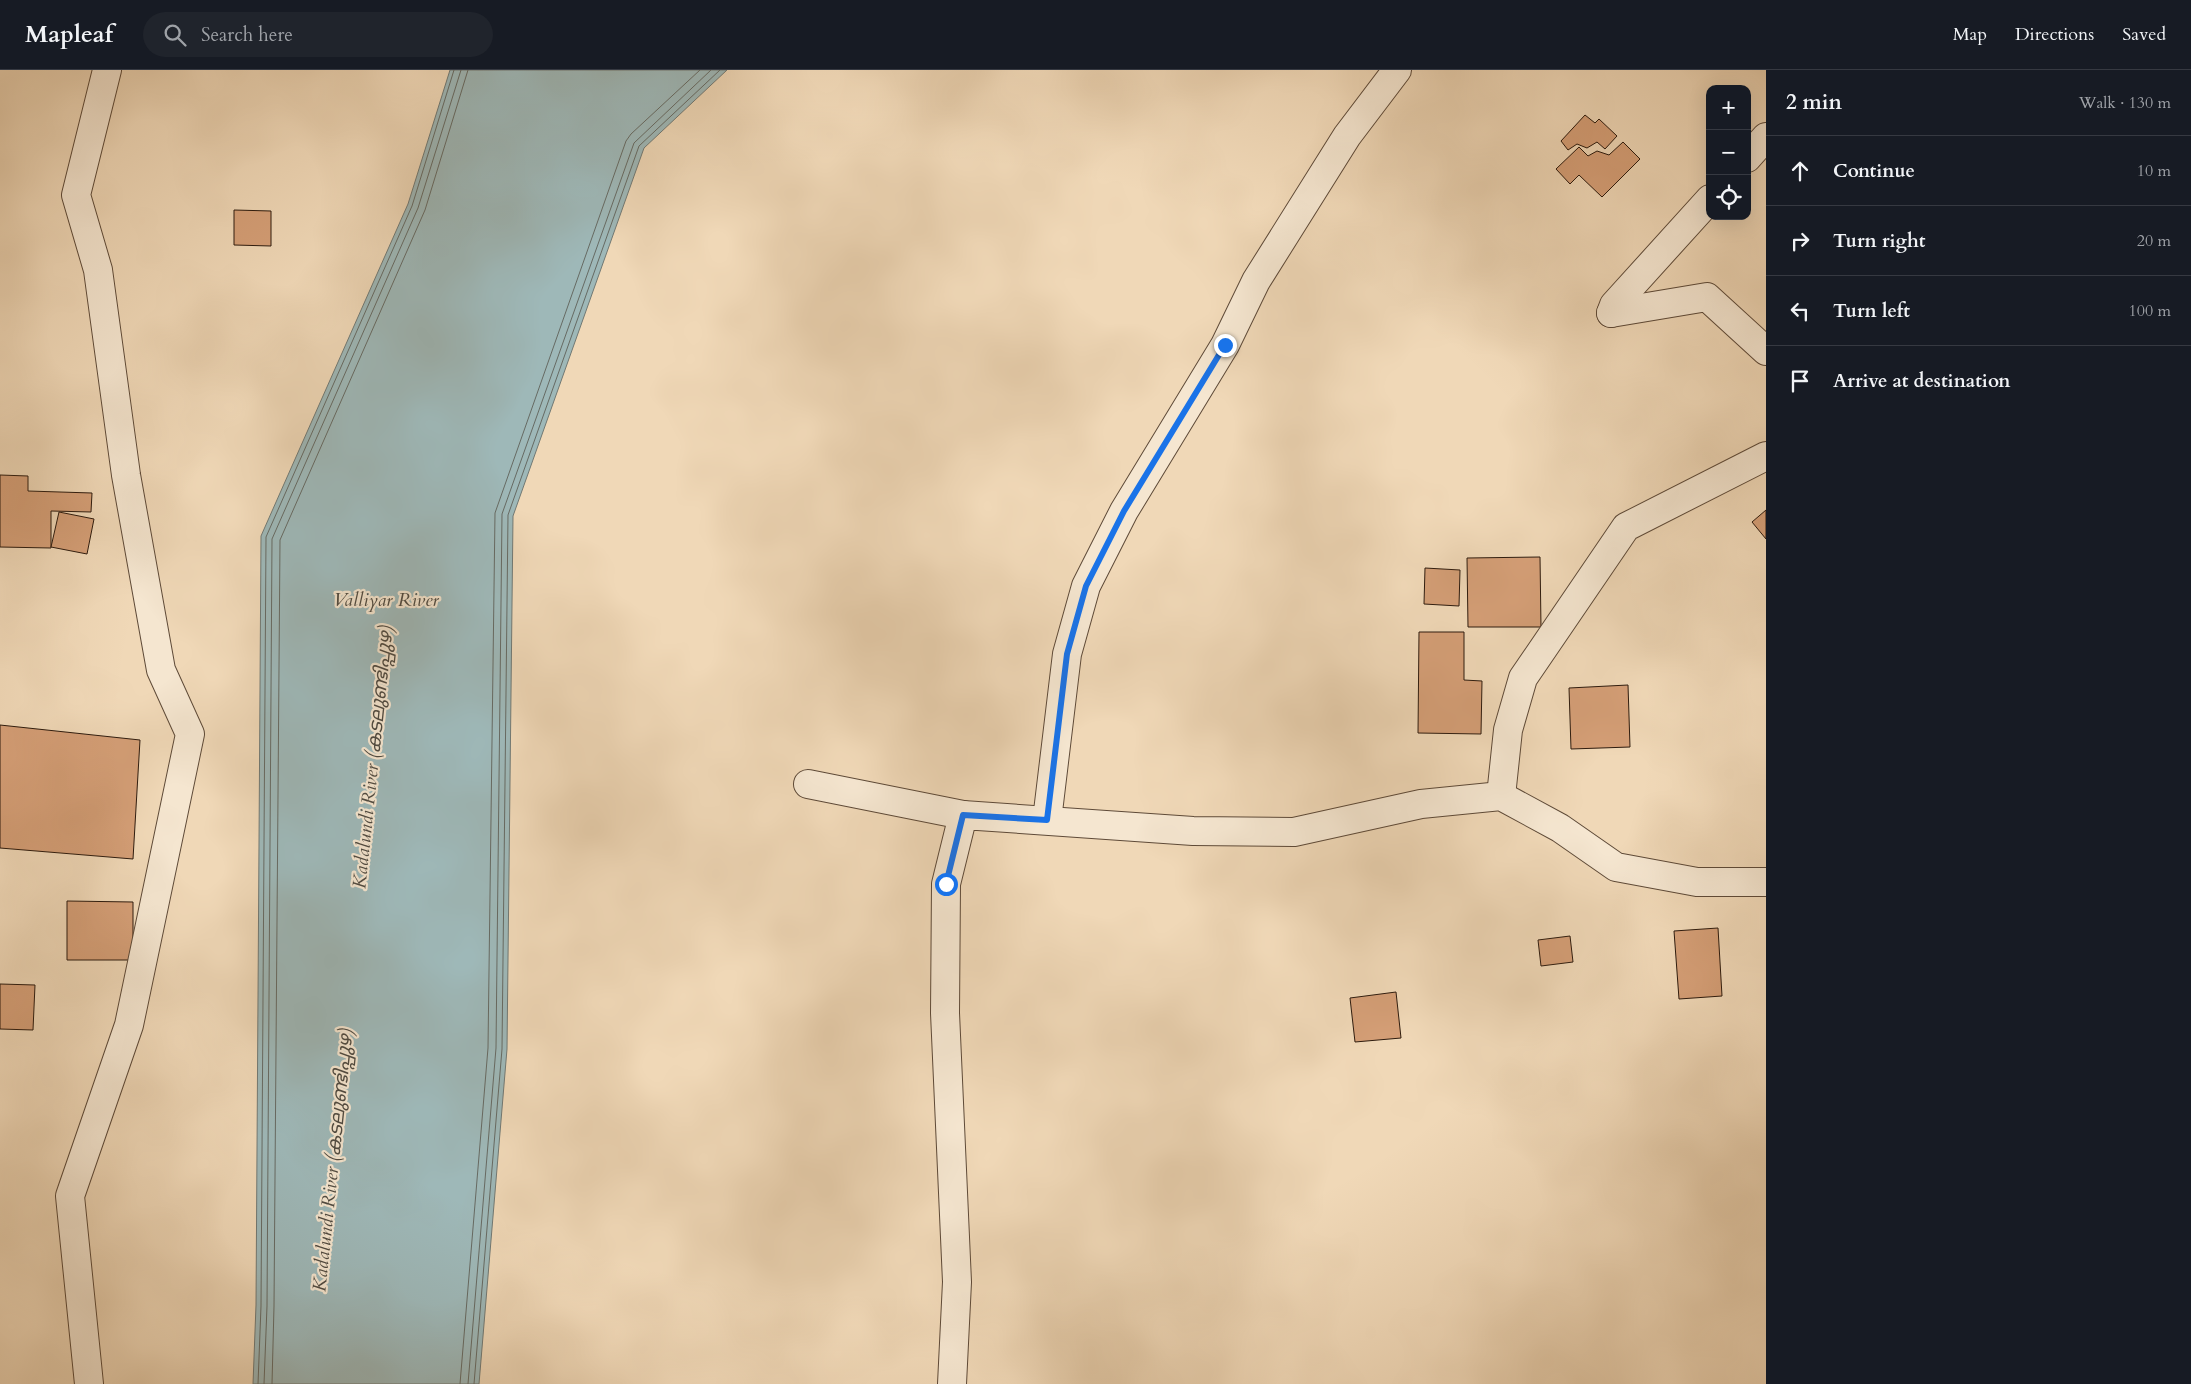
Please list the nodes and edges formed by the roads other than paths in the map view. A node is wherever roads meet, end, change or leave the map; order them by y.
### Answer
1 (107, 70) edge
2 (1397, 70) edge
3 (1766, 137) edge
4 (1751, 154) edge
5 (1706, 203) edge
6 (1766, 351) edge
7 (1766, 456) edge
8 (808, 784) dead end
9 (1501, 796) junction
10 (963, 815) junction
11 (1047, 820) junction
12 (1766, 882) edge
13 (89, 1384) edge
14 (952, 1384) edge

1 - 13 street
2 - 11 street
3 - 4 street
5 - 6 street
7 - 9 street
8 - 10 street
9 - 11 street
9 - 12 street
10 - 11 street
10 - 14 street

